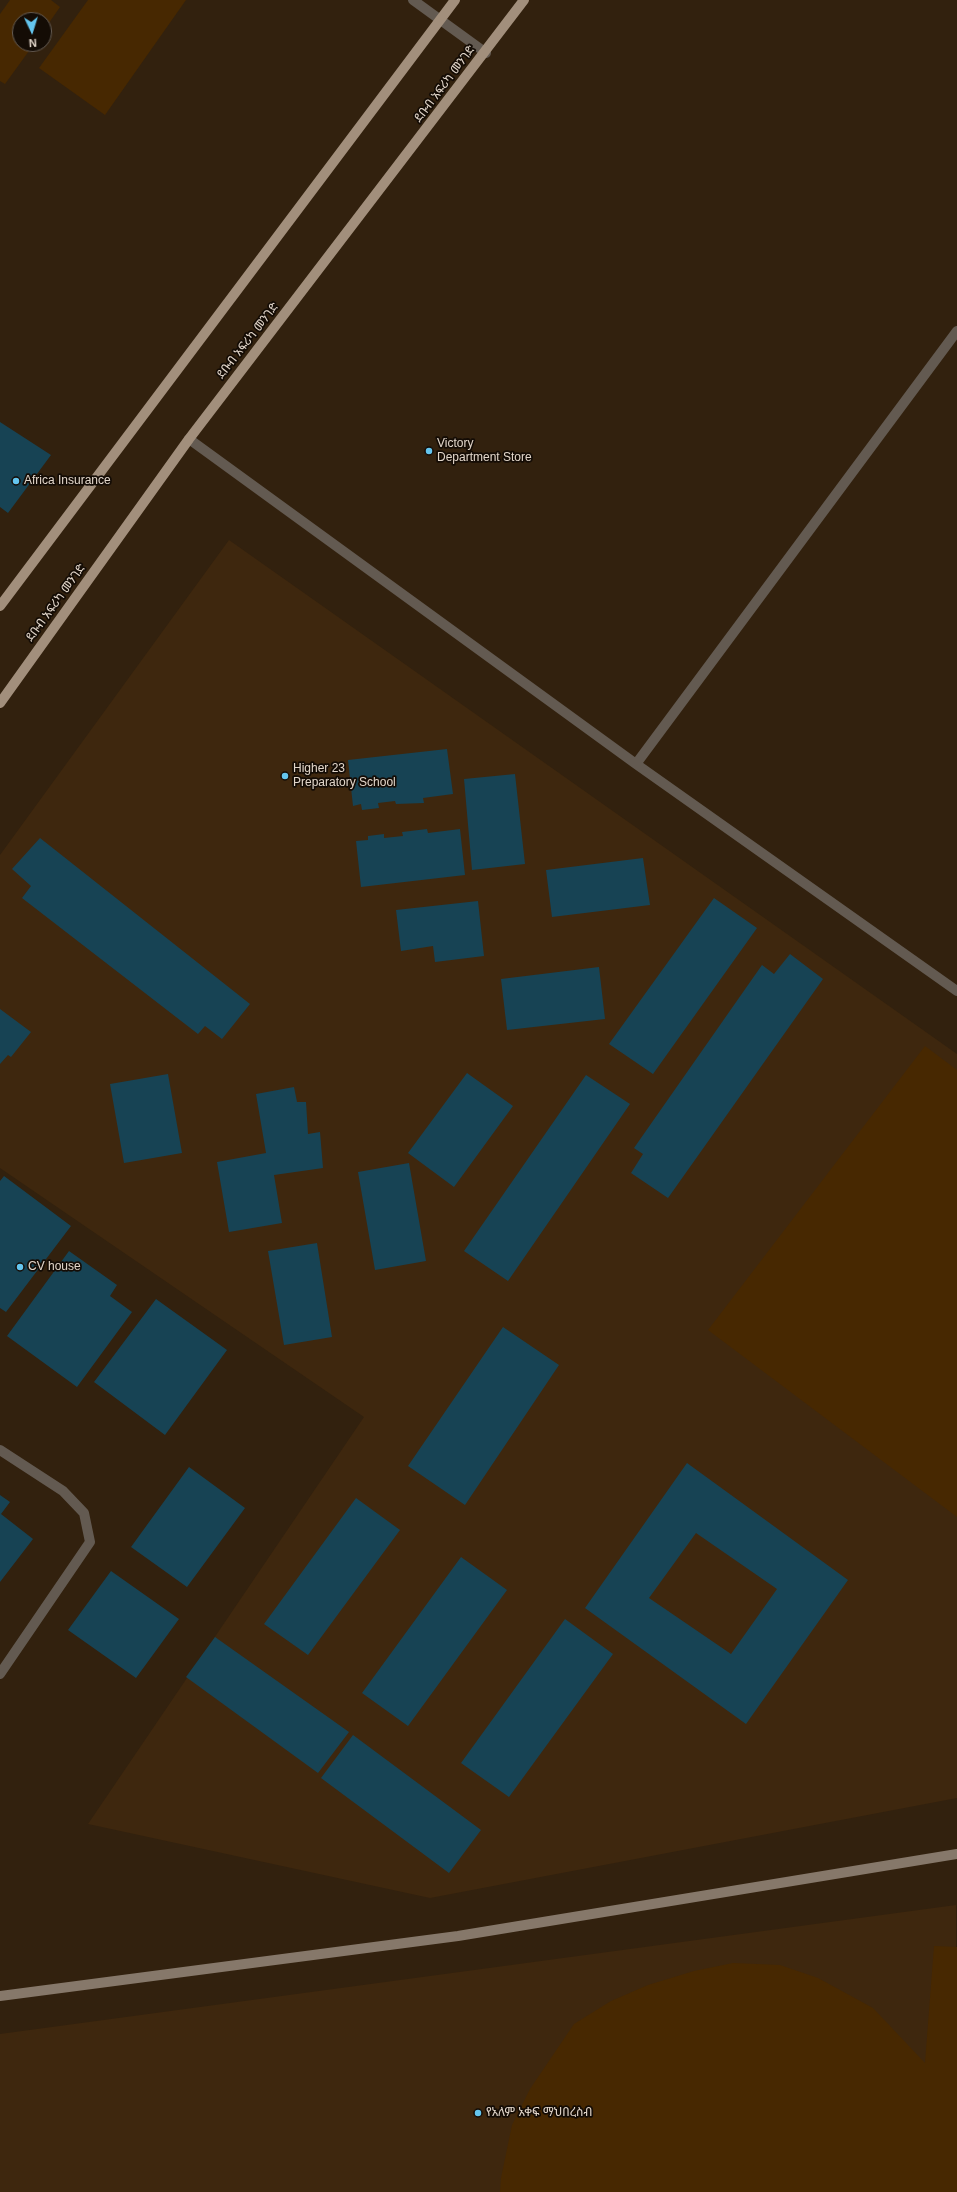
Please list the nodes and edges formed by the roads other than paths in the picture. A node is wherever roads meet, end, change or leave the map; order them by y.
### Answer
1 (413, 0) edge
2 (455, 0) edge
3 (524, 0) edge
4 (441, 21) junction
5 (486, 53) junction
6 (957, 331) edge
7 (189, 439) junction
8 (0, 606) edge
9 (0, 703) edge
10 (636, 764) junction
11 (957, 991) edge
12 (0, 1450) edge
13 (0, 1674) edge
14 (957, 1854) edge
15 (0, 1996) edge

1 - 4 street
2 - 4 main road
3 - 5 main road, ደቡብ አፍሪካ መንገድ
4 - 5 street
4 - 8 main road
5 - 7 main road, ደቡብ አፍሪካ መንገድ
6 - 10 street
7 - 9 main road, ደቡብ አፍሪካ መንገድ
7 - 10 street
10 - 11 street
12 - 13 street
14 - 15 street

